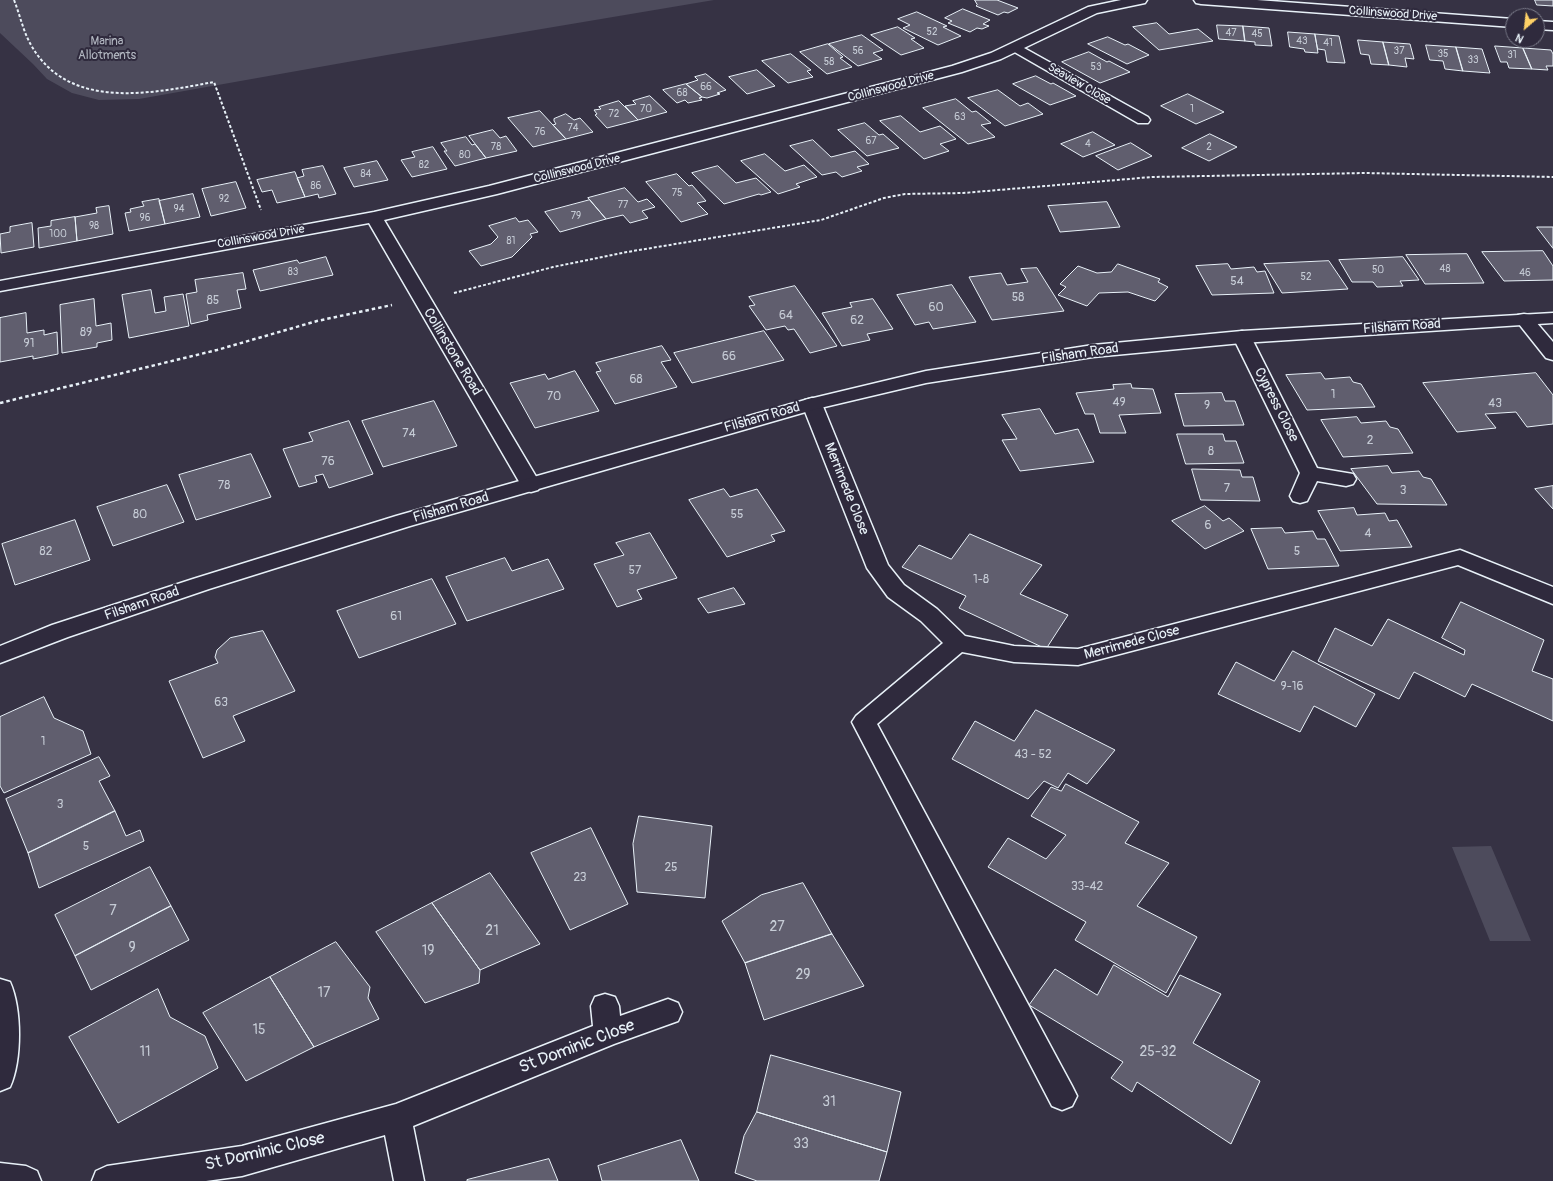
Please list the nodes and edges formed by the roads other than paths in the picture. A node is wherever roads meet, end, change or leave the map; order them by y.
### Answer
1 (1140, 0) edge
2 (1201, 0) edge
3 (1505, 22) edge
4 (1015, 48) junction
5 (1143, 120) dead end
6 (374, 217) junction
7 (0, 286) edge
8 (1553, 318) edge
9 (1524, 319) junction
10 (1242, 337) junction
11 (1553, 354) edge
12 (812, 404) junction
13 (1310, 473) junction
14 (1346, 479) dead end
15 (531, 485) junction
16 (1300, 496) dead end
17 (1553, 596) edge
18 (958, 643) junction
19 (0, 656) edge
20 (0, 991) edge
21 (668, 1012) dead end
22 (0, 1078) edge
23 (1062, 1096) dead end
24 (397, 1118) junction
25 (0, 1178) edge
26 (26, 1181) edge
27 (107, 1181) edge
28 (409, 1181) edge

1 - 4 street, Collinswood Drive
2 - 3 street, Collinswood Drive
4 - 5 lane, Seaview Close
4 - 6 street, Collinswood Drive
6 - 7 street, Collinswood Drive
6 - 15 street, Collinstone Road
8 - 9 street, Filsham Road
9 - 10 street, Filsham Road
9 - 11 street
10 - 12 street, Filsham Road
10 - 13 street, Cypress Close
12 - 15 street, Filsham Road
12 - 18 street, Merrimede Close
13 - 14 street
13 - 16 street
15 - 19 street, Filsham Road
17 - 18 street, Merrimede Close
18 - 23 street
20 - 22 street
21 - 24 street, St Dominic Close
24 - 27 street, St Dominic Close
24 - 28 street
25 - 26 street

